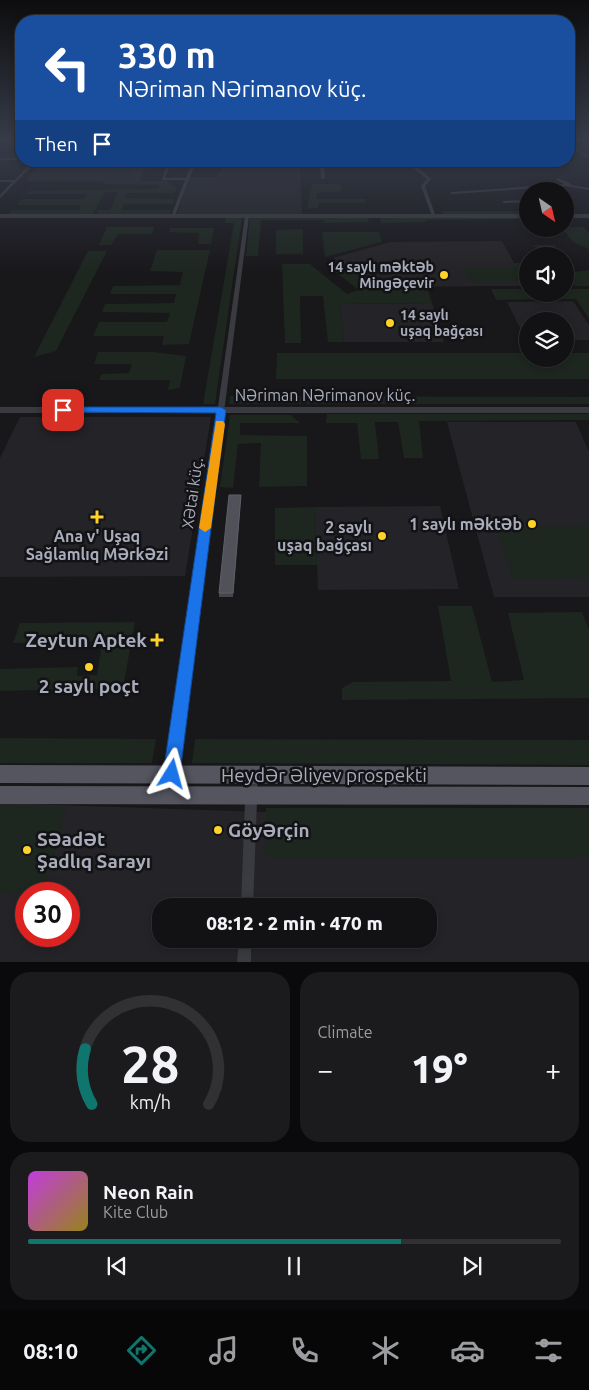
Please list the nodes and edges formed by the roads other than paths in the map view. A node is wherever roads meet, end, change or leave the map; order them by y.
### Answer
1 (11, 186) edge
2 (184, 186) edge
3 (423, 186) edge
4 (492, 186) dead end
5 (574, 186) edge
6 (519, 189) edge
7 (508, 190) junction
8 (589, 190) edge
9 (500, 191) junction
10 (452, 193) dead end
11 (0, 197) edge
12 (519, 200) edge
13 (519, 201) edge
14 (504, 202) dead end
15 (0, 216) edge
16 (173, 216) junction
17 (247, 216) junction
18 (434, 216) junction
19 (519, 216) edge
20 (574, 216) edge
21 (589, 216) edge
22 (0, 410) edge
23 (221, 410) junction
24 (589, 410) edge
25 (0, 774) edge
26 (172, 774) junction
27 (252, 775) junction
28 (589, 776) edge
29 (0, 795) edge
30 (251, 795) junction
31 (589, 796) edge
32 (247, 898) edge
33 (245, 948) edge
34 (244, 962) edge

1 - 11 street
2 - 16 street
3 - 18 street
4 - 9 street
5 - 8 street
6 - 7 street
7 - 9 street
7 - 12 street
9 - 10 street
13 - 14 street
15 - 16 street
16 - 17 street
17 - 18 street
17 - 23 street, Xətai küç.
18 - 19 street
20 - 21 street
22 - 23 street, Nəriman Nərimanov küç.
23 - 24 street, Nəriman Nərimanov küç.
23 - 26 street, Xətai küç.
25 - 26 main road, Heydər Əliyev prospekti
26 - 27 main road, Heydər Əliyev prospekti
27 - 28 main road, Heydər Əliyev prospekti
27 - 30 street
29 - 30 main road, Heydər Əliyev prospekti
30 - 31 main road, Heydər Əliyev prospekti
30 - 32 street
33 - 34 street

